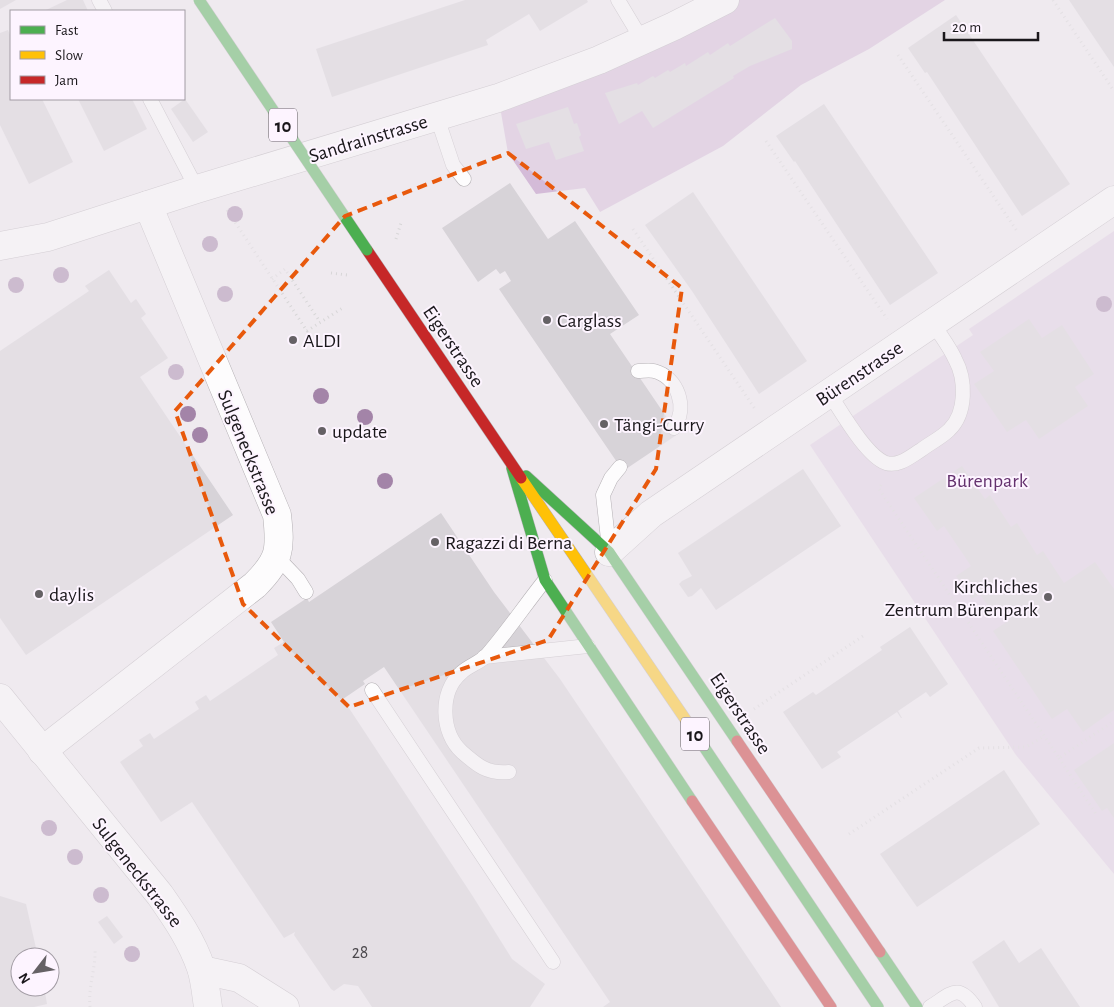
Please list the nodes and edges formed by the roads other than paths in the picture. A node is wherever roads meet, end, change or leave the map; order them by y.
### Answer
1 (198, 0) edge
2 (618, 0) edge
3 (725, 0) edge
4 (642, 40) junction
5 (151, 100) edge
6 (436, 117) junction
7 (464, 180) dead end
8 (197, 189) junction
9 (1114, 200) edge
10 (148, 205) junction
11 (0, 246) edge
12 (933, 323) junction
13 (638, 371) dead end
14 (829, 393) junction
15 (674, 428) dead end
16 (510, 462) junction
17 (620, 466) dead end
18 (609, 552) junction
19 (277, 557) junction
20 (545, 580) junction
21 (306, 592) dead end
22 (588, 646) junction
23 (484, 657) junction
24 (372, 690) dead end
25 (0, 698) edge
26 (42, 750) junction
27 (509, 772) dead end
28 (553, 962) dead end
29 (202, 970) junction
30 (208, 1007) edge
31 (285, 1007) edge
32 (831, 1007) edge
33 (878, 1007) edge
34 (917, 1007) edge
35 (930, 1007) edge
36 (975, 1007) edge

1 - 16 main road, Eigerstrasse / 10, bridge
2 - 4 lane
3 - 4 street, Sandrainstrasse
4 - 6 street, Sandrainstrasse
5 - 8 lane
6 - 7 lane
6 - 8 street, Sandrainstrasse
8 - 10 street, Sandrainstrasse
9 - 12 street, Bürenstrasse
10 - 11 street, Sandrainstrasse
10 - 19 street, Sulgeneckstrasse
12 - 14 street, Bürenstrasse
12 - 14 lane
13 - 15 lane
14 - 18 street, Bürenstrasse
16 - 18 main road, Eigerstrasse
16 - 20 main road, Eigerstrasse
16 - 33 main road, Eigerstrasse / 10
17 - 18 lane
18 - 34 main road, Eigerstrasse
19 - 21 lane
19 - 26 street, Sulgeneckstrasse
20 - 22 main road, Eigerstrasse
20 - 23 lane
22 - 23 lane
22 - 32 main road, Eigerstrasse
23 - 27 lane
24 - 28 lane
25 - 26 street, Sulgeneckstrasse
26 - 29 street, Sulgeneckstrasse
29 - 30 street, Sulgeneckstrasse
29 - 31 street
35 - 36 lane

